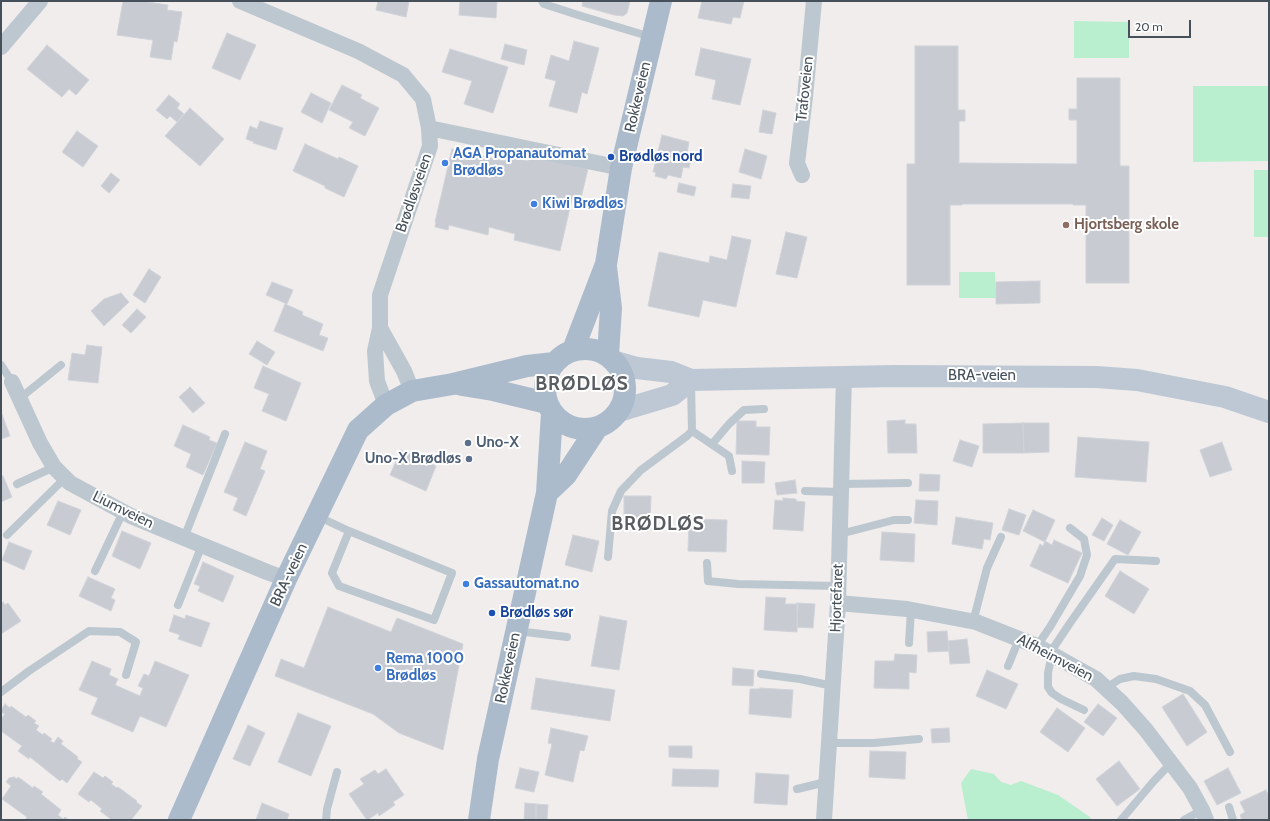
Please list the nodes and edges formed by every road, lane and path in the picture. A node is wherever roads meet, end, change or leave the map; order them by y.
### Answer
1 (40, 1) edge
2 (240, 1) edge
3 (542, 1) edge
4 (661, 1) edge
5 (814, 1) edge
6 (652, 37) junction
7 (1, 47) edge
8 (429, 128) junction
9 (621, 168) junction
10 (802, 175) dead end
11 (606, 264) junction
12 (380, 328) junction
13 (573, 350) junction
14 (612, 359) junction
15 (554, 363) junction
16 (1, 364) edge
17 (61, 365) dead end
18 (844, 376) junction
19 (691, 380) junction
20 (12, 382) joint
21 (453, 384) junction
22 (412, 391) junction
23 (19, 399) junction
24 (386, 405) junction
25 (550, 408) junction
26 (764, 409) dead end
27 (619, 411) junction
28 (1269, 412) edge
29 (596, 428) junction
30 (692, 431) junction
31 (225, 434) dead end
32 (712, 444) junction
33 (59, 472) junction
34 (732, 472) dead end
35 (908, 483) dead end
36 (17, 484) dead end
37 (841, 488) junction
38 (805, 491) dead end
39 (548, 493) junction
40 (123, 512) junction
41 (317, 516) junction
42 (908, 520) dead end
43 (1070, 528) dead end
44 (349, 532) junction
45 (840, 534) junction
46 (7, 535) dead end
47 (1001, 537) dead end
48 (184, 538) junction
49 (202, 545) junction
50 (608, 557) dead end
51 (1156, 561) dead end
52 (707, 563) dead end
53 (95, 571) dead end
54 (286, 579) junction
55 (838, 586) junction
56 (838, 603) junction
57 (178, 605) dead end
58 (911, 610) junction
59 (973, 622) junction
60 (516, 630) junction
61 (567, 637) dead end
62 (1019, 638) junction
63 (909, 643) dead end
64 (1047, 651) junction
65 (1008, 666) dead end
66 (761, 674) dead end
67 (126, 675) dead end
68 (833, 686) junction
69 (1106, 688) junction
70 (1, 692) edge
71 (1084, 710) dead end
72 (919, 739) dead end
73 (829, 743) junction
74 (1230, 752) dead end
75 (1171, 763) junction
76 (337, 772) dead end
77 (826, 782) junction
78 (797, 789) dead end
79 (1229, 807) dead end
80 (1204, 815) edge
81 (179, 820) edge
82 (326, 820) edge
83 (479, 820) edge
84 (824, 820) edge
85 (1121, 820) edge
86 (1184, 820) edge
87 (1234, 820) edge

1 - 7 street
2 - 8 street, Brødløsveien
3 - 6 lane
4 - 6 main road, Rokkeveien
5 - 10 street, Trafoveien
6 - 9 main road, Rokkeveien
8 - 9 street
8 - 12 street, Brødløsveien
9 - 11 main road, Rokkeveien
11 - 13 main road, Rokkeveien
11 - 14 main road, Rokkeveien
12 - 22 street, Brødløsveien
12 - 24 street, Brødløsveien
13 - 14 main road
13 - 15 main road
14 - 19 main road, BRA-veien
14 - 27 main road
15 - 21 main road, BRA-veien
15 - 25 main road
16 - 20 lane
17 - 23 lane
18 - 19 main road, BRA-veien
18 - 28 main road, BRA-veien
18 - 37 street, Hjortefaret
19 - 27 main road
19 - 30 lane
20 - 23 street, Liumveien
21 - 22 main road, BRA-veien
21 - 25 main road, BRA-veien
22 - 24 main road, BRA-veien
23 - 33 street, Liumveien
24 - 41 main road, BRA-veien
25 - 29 main road
25 - 39 main road, Rokkeveien
26 - 32 lane
27 - 29 main road
29 - 39 main road
30 - 32 lane
30 - 50 lane
31 - 48 lane
32 - 34 lane
33 - 36 lane
33 - 40 street, Liumveien
33 - 46 lane
35 - 37 lane
37 - 38 lane
37 - 45 street, Hjortefaret
39 - 60 main road, Rokkeveien
40 - 48 street, Liumveien
40 - 53 lane
41 - 44 lane
41 - 54 main road, BRA-veien
42 - 45 lane
43 - 64 lane
44 - 44 lane
45 - 55 street, Hjortefaret
47 - 59 lane
48 - 49 street, Liumveien
49 - 54 street, Liumveien
49 - 57 lane
51 - 64 lane
52 - 55 lane
54 - 81 main road, BRA-veien
55 - 56 street, Hjortefaret
56 - 58 street, Alfheimveien
56 - 68 street, Hjortefaret
58 - 59 street, Alfheimveien
58 - 63 lane
59 - 62 street, Alfheimveien
60 - 61 lane
60 - 83 main road, Rokkeveien
62 - 64 street, Alfheimveien
62 - 65 lane
64 - 69 street, Alfheimveien
64 - 71 lane
66 - 68 lane
67 - 70 lane
68 - 73 street, Hjortefaret
69 - 74 lane
69 - 75 street, Alfheimveien
72 - 73 lane
73 - 77 street, Hjortefaret
75 - 80 street, Alfheimveien
75 - 85 lane
76 - 82 lane
77 - 78 lane
77 - 84 street, Hjortefaret
79 - 87 lane
80 - 86 lane

